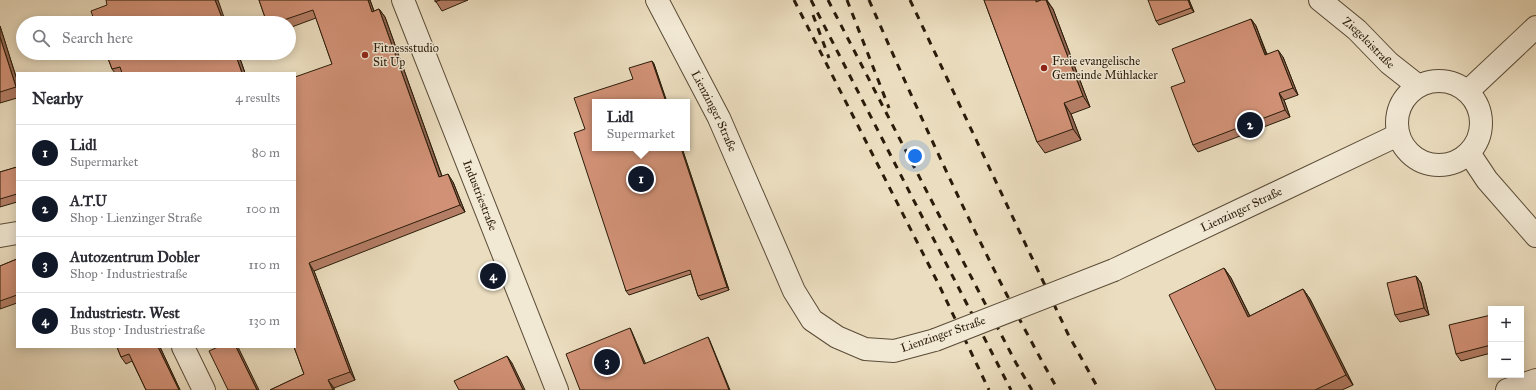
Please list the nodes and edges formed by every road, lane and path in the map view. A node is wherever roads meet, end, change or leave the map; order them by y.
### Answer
1 (403, 0) edge
2 (657, 0) edge
3 (1320, 0) edge
4 (1536, 27) edge
5 (1417, 85) junction
6 (1468, 91) junction
7 (1398, 135) junction
8 (1469, 153) junction
9 (16, 233) edge
10 (0, 236) edge
11 (1536, 236) edge
12 (183, 348) edge
13 (1536, 380) edge
14 (204, 390) edge
15 (557, 390) edge
16 (1507, 390) edge

1 - 15 street, Industriestraße
2 - 7 street, Lienzinger Straße, bridge
3 - 5 street, Ziegeleistraße
4 - 6 street
5 - 6 street
5 - 7 street
6 - 8 street
7 - 8 street
8 - 11 street
9 - 10 street
12 - 14 street
13 - 16 street

